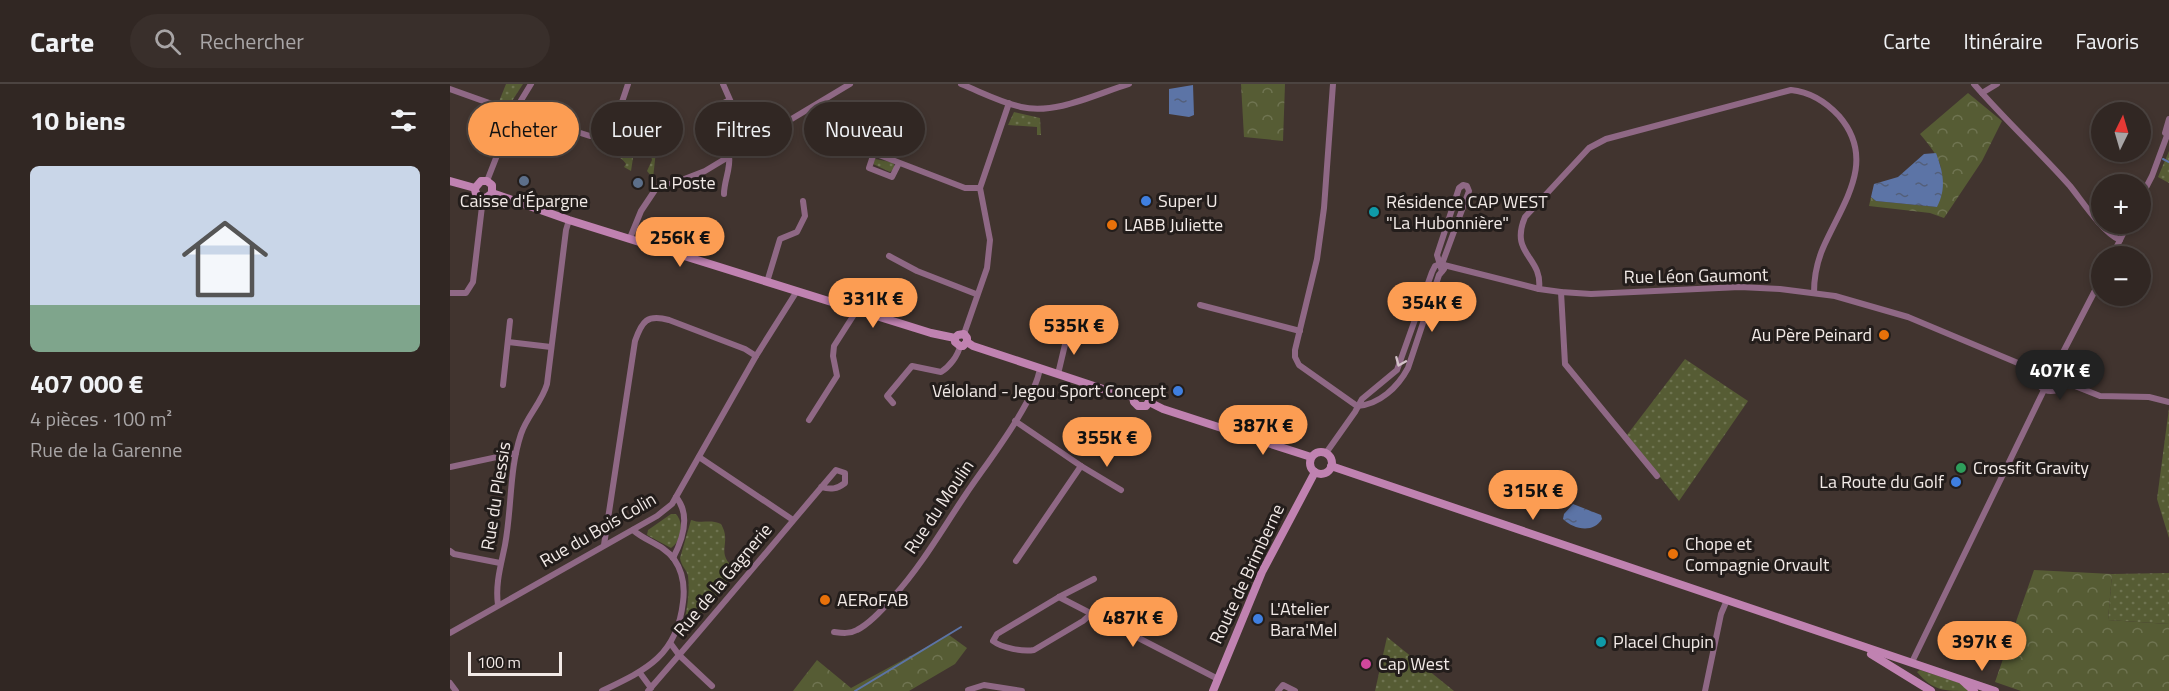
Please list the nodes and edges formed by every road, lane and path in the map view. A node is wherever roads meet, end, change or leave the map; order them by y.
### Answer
1 (531, 84) edge
2 (628, 84) edge
3 (723, 84) edge
4 (850, 84) edge
5 (961, 84) edge
6 (1129, 84) edge
7 (1333, 84) edge
8 (1974, 84) edge
9 (1997, 84) edge
10 (450, 89) edge
11 (1982, 93) junction
12 (730, 100) dead end
13 (486, 102) edge
14 (520, 102) edge
15 (1009, 103) junction
16 (792, 119) edge
17 (2169, 119) edge
18 (2169, 130) edge
19 (579, 134) edge
20 (2162, 146) junction
21 (497, 156) edge
22 (729, 156) joint
23 (898, 163) junction
24 (2151, 178) edge
25 (450, 181) edge
26 (487, 181) junction
27 (476, 188) junction
28 (980, 188) junction
29 (492, 193) junction
30 (724, 194) dead end
31 (483, 198) junction
32 (802, 201) dead end
33 (569, 220) junction
34 (2123, 234) edge
35 (630, 238) junction
36 (2120, 240) junction
37 (2117, 246) edge
38 (889, 256) dead end
39 (1439, 268) junction
40 (767, 282) junction
41 (1539, 289) junction
42 (797, 291) junction
43 (1561, 292) junction
44 (450, 293) edge
45 (1814, 293) junction
46 (976, 294) junction
47 (2091, 298) edge
48 (1200, 305) dead end
49 (857, 310) junction
50 (510, 321) dead end
51 (1300, 331) junction
52 (1068, 332) dead end
53 (962, 340) junction
54 (508, 342) junction
55 (551, 347) junction
56 (756, 356) junction
57 (2058, 362) junction
58 (1040, 368) junction
59 (2037, 371) junction
60 (1058, 374) junction
61 (2065, 382) junction
62 (1381, 383) junction
63 (503, 385) dead end
64 (2044, 390) junction
65 (1388, 392) junction
66 (2169, 402) edge
67 (893, 403) dead end
68 (1357, 406) junction
69 (809, 420) dead end
70 (1015, 421) junction
71 (516, 453) junction
72 (1326, 453) junction
73 (699, 457) junction
74 (1311, 457) junction
75 (1081, 466) junction
76 (1331, 466) junction
77 (450, 467) edge
78 (1315, 472) junction
79 (1657, 476) dead end
80 (821, 487) dead end
81 (1121, 490) dead end
82 (676, 497) junction
83 (793, 520) junction
84 (633, 530) junction
85 (604, 545) junction
86 (452, 552) edge
87 (673, 558) junction
88 (450, 560) edge
89 (1016, 561) dead end
90 (500, 563) junction
91 (1094, 579) dead end
92 (1059, 597) junction
93 (1727, 600) junction
94 (498, 605) junction
95 (1091, 614) junction
96 (834, 632) dead end
97 (450, 633) edge
98 (1835, 638) junction
99 (671, 644) junction
100 (679, 655) junction
101 (1912, 662) junction
102 (640, 673) junction
103 (1907, 676) junction
104 (1961, 679) junction
105 (450, 683) edge
106 (712, 686) dead end
107 (1217, 687) edge
108 (649, 690) edge
109 (968, 690) edge
110 (456, 691) edge
111 (602, 691) edge
112 (1022, 691) edge
113 (1278, 691) edge
114 (1295, 691) edge
115 (1705, 691) edge
116 (1930, 691) edge
117 (1974, 691) edge
118 (1995, 691) edge

1 - 14 street
2 - 19 street
3 - 12 street
4 - 16 street
5 - 15 street
6 - 15 street
7 - 51 street
8 - 11 street
9 - 11 street
10 - 13 street
11 - 36 street
15 - 28 street
17 - 20 street
18 - 20 street
20 - 24 street
21 - 26 street
22 - 30 street
22 - 35 street
23 - 23 street
23 - 28 street
25 - 27 main road
26 - 27 main road
26 - 29 main road
27 - 31 main road
28 - 46 street
29 - 31 main road
29 - 33 main road
31 - 44 street
32 - 40 street
33 - 35 main road
33 - 55 street, Rue du Plessis
34 - 36 street
35 - 40 main road
36 - 37 street
38 - 46 street
39 - 39 street
39 - 41 street, Rue Léon Gaumont
39 -> 62 street
39 - 65 street
40 - 42 main road
41 - 43 street, Rue Léon Gaumont
41 - 45 street
42 - 49 main road
42 - 56 street, Rue du Bois Colin
43 - 45 street, Rue Léon Gaumont
43 - 79 street
45 - 59 street, Rue Léon Gaumont
46 - 53 street
47 - 57 street
48 - 51 street
49 - 53 main road
49 - 69 street
50 - 54 street
51 - 68 street
52 - 60 street
53 - 58 main road
53 - 67 street
54 - 55 street
54 - 63 street
55 - 71 street, Rue du Plessis
56 - 73 street, Rue du Bois Colin
56 - 85 street
57 - 59 street
57 - 61 street
58 - 60 main road
58 - 70 street, Rue du Moulin
59 - 64 street
60 - 74 main road
61 - 64 street
61 - 66 street
62 - 65 street
62 - 68 street
64 - 101 street
65 - 68 street
68 - 72 street
70 - 75 street
70 - 96 street, Rue du Moulin
71 - 77 street
71 - 90 street, Rue du Plessis
72 - 74 main road
72 - 76 main road
73 - 82 street, Rue du Bois Colin
73 - 83 street
74 - 78 main road
75 - 81 street
75 - 89 street
76 - 78 main road
76 - 93 main road
78 - 107 main road, Route de Brimberne
80 - 83 street, Rue de la Gagnerie
82 - 84 street, Rue du Bois Colin
82 - 87 street
83 - 100 street, Rue de la Gagnerie
84 - 85 street, Rue du Bois Colin
84 - 87 street
85 - 94 street, Rue du Bois Colin
86 - 88 street
86 - 90 street
87 - 99 street
90 - 94 street, Rue du Plessis
91 - 92 street
92 - 95 street
92 - 95 street
93 - 98 main road
93 - 115 street
94 - 97 street, Rue du Bois Colin
95 - 107 street
98 - 101 main road
98 - 103 main road
99 - 100 street
99 - 102 street
100 - 106 street
100 - 108 street, Rue de la Gagnerie
101 - 103 main road
101 - 104 main road
102 - 108 street
102 - 111 street
103 - 116 main road
104 - 117 main road
104 - 118 main road
105 - 110 street
109 - 112 street
113 - 114 street

